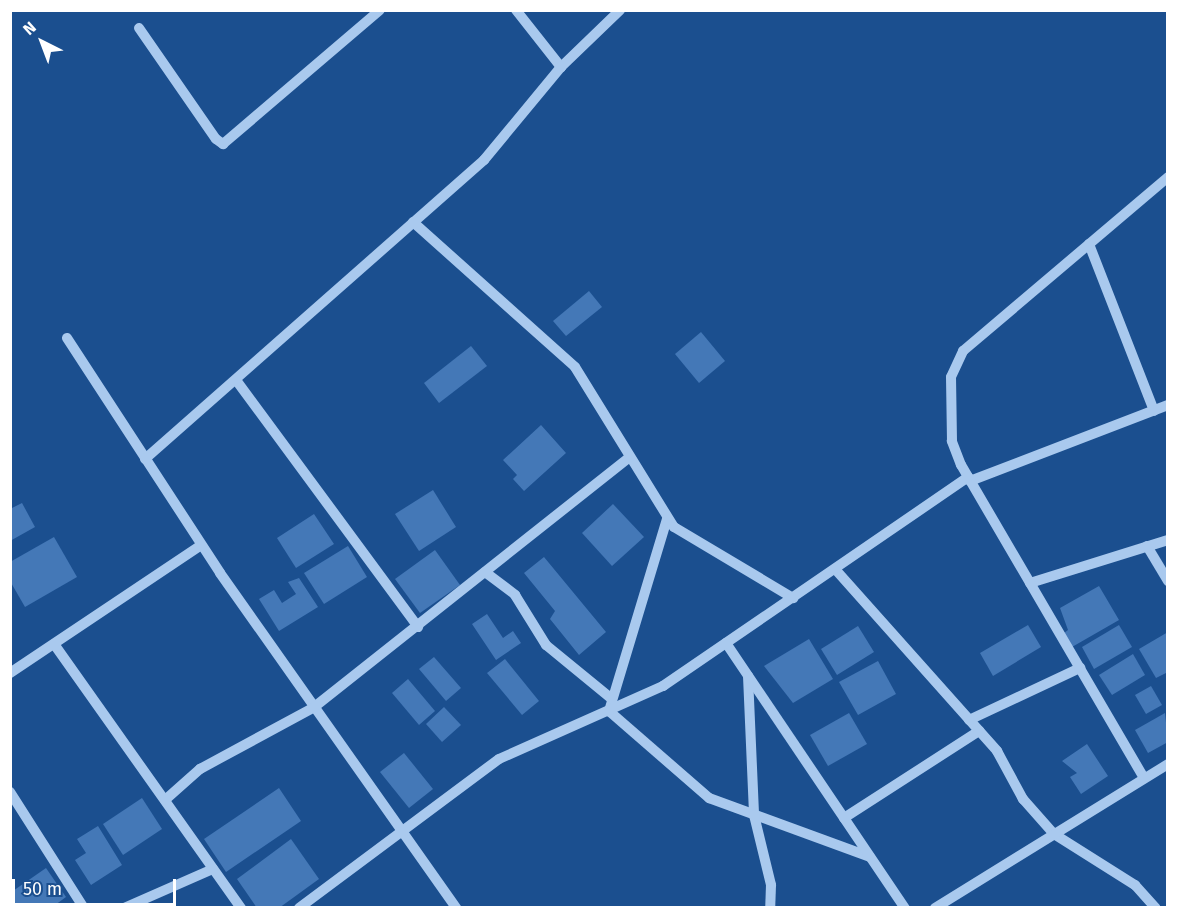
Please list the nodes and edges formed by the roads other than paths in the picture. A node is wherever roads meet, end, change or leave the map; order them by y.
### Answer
1 (380, 10) edge
2 (516, 10) edge
3 (620, 10) edge
4 (139, 28) dead end
5 (561, 67) junction
6 (1167, 177) edge
7 (413, 222) junction
8 (1089, 244) junction
9 (67, 338) dead end
10 (236, 380) junction
11 (1167, 405) edge
12 (1154, 411) junction
13 (630, 457) junction
14 (145, 459) junction
15 (969, 479) junction
16 (667, 519) junction
17 (1167, 540) edge
18 (201, 545) junction
19 (1147, 546) junction
20 (834, 569) junction
21 (485, 572) junction
22 (1167, 581) edge
23 (1030, 583) junction
24 (793, 598) junction
25 (418, 627) junction
26 (726, 643) junction
27 (54, 644) junction
28 (1080, 668) junction
29 (10, 673) edge
30 (748, 676) junction
31 (612, 699) junction
32 (313, 708) junction
33 (609, 711) junction
34 (969, 720) junction
35 (979, 731) junction
36 (1167, 764) edge
37 (1144, 778) junction
38 (10, 792) edge
39 (165, 800) junction
40 (754, 815) junction
41 (844, 818) junction
42 (401, 832) junction
43 (1054, 834) junction
44 (870, 857) junction
45 (213, 869) junction
46 (84, 908) edge
47 (124, 908) edge
48 (241, 908) edge
49 (299, 908) edge
50 (456, 908) edge
51 (770, 908) edge
52 (905, 908) edge
53 (935, 908) edge
54 (1156, 908) edge

1 - 4 street
2 - 5 street
3 - 5 street
5 - 7 street
6 - 8 street
7 - 10 street
7 - 13 street
8 - 12 street
8 - 15 street
9 - 14 street
10 - 14 street
10 - 25 street
11 - 12 street
12 - 15 street
13 - 16 street
13 - 21 street
14 - 18 street
15 - 20 street
15 - 23 street
16 - 24 street
16 - 31 street
17 - 19 street
18 - 27 street
18 - 32 street
19 - 22 street
19 - 23 street
20 - 24 street
20 - 34 street
21 - 25 street
21 - 31 street
23 - 28 street
24 - 26 street
25 - 32 street
26 - 30 street
26 - 33 street
27 - 29 street
27 - 39 street
28 - 34 street
28 - 37 street
30 - 40 street
30 - 41 street
31 - 33 street
32 - 39 street
32 - 42 street
33 - 40 street
33 - 42 street
34 - 35 street
35 - 41 street
35 - 43 street
36 - 37 street
37 - 43 street
38 - 46 street
39 - 45 street
40 - 44 street
40 - 51 street
41 - 44 street
42 - 49 street
42 - 50 street
43 - 53 street
43 - 54 street
44 - 52 street
45 - 47 street
45 - 48 street

